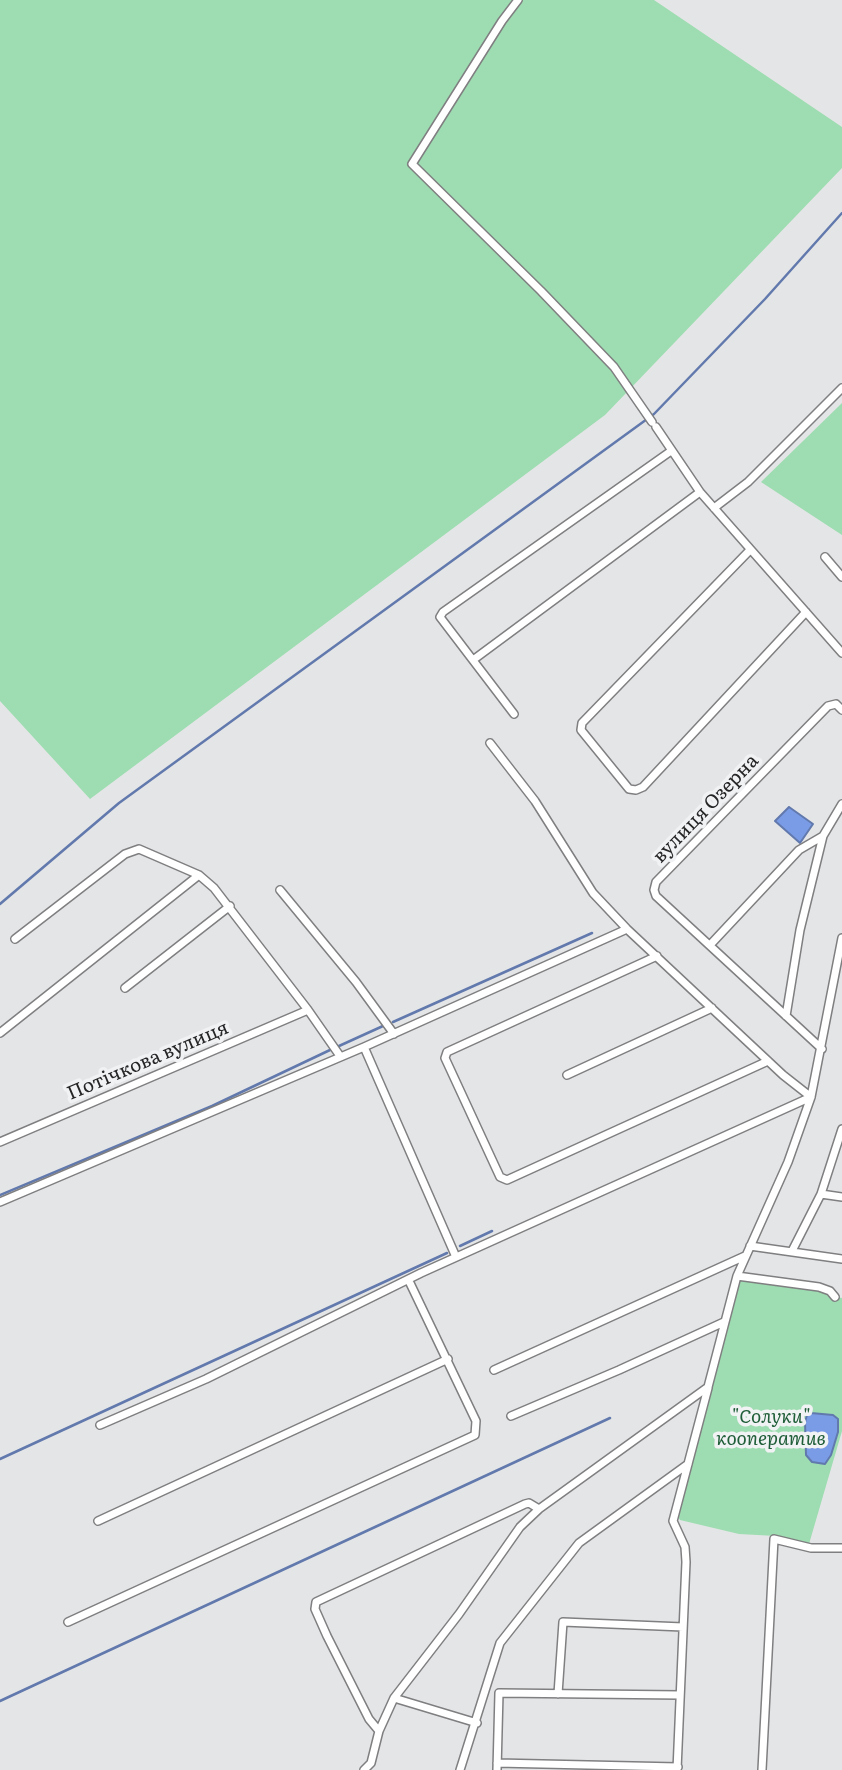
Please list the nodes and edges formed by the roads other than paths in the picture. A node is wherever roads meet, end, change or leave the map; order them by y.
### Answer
1 (518, 0) edge
2 (842, 388) edge
3 (671, 451) junction
4 (700, 492) junction
5 (714, 508) junction
6 (750, 550) junction
7 (825, 557) dead end
8 (842, 577) edge
9 (806, 612) junction
10 (842, 653) edge
11 (473, 660) junction
12 (842, 710) edge
13 (514, 713) dead end
14 (490, 743) dead end
15 (842, 804) edge
16 (823, 836) junction
17 (199, 875) junction
18 (280, 890) dead end
19 (230, 906) junction
20 (627, 929) junction
21 (842, 938) edge
22 (15, 939) dead end
23 (710, 945) junction
24 (657, 956) junction
25 (125, 988) dead end
26 (712, 1008) junction
27 (309, 1010) junction
28 (786, 1016) junction
29 (0, 1033) edge
30 (394, 1034) junction
31 (364, 1047) junction
32 (821, 1049) junction
33 (340, 1056) junction
34 (768, 1061) junction
35 (568, 1075) dead end
36 (811, 1097) junction
37 (842, 1130) edge
38 (0, 1142) edge
39 (821, 1194) junction
40 (842, 1197) edge
41 (0, 1202) edge
42 (750, 1246) junction
43 (792, 1251) junction
44 (745, 1256) junction
45 (456, 1257) junction
46 (842, 1259) edge
47 (737, 1276) junction
48 (409, 1281) junction
49 (835, 1297) dead end
50 (724, 1322) junction
51 (448, 1359) junction
52 (494, 1370) dead end
53 (708, 1387) junction
54 (511, 1416) dead end
55 (100, 1425) dead end
56 (688, 1464) junction
57 (539, 1509) junction
58 (98, 1521) dead end
59 (842, 1548) edge
60 (68, 1622) dead end
61 (682, 1627) junction
62 (558, 1694) junction
63 (680, 1695) junction
64 (394, 1698) junction
65 (477, 1723) junction
66 (379, 1731) junction
67 (497, 1766) edge
68 (372, 1767) edge
69 (678, 1768) edge
70 (364, 1770) edge
71 (460, 1770) edge
72 (762, 1770) edge

1 - 3 street
2 - 5 street
3 - 4 street
3 - 11 street
4 - 5 street
4 - 11 street
5 - 6 street
6 - 9 street
6 - 9 street
7 - 8 street
9 - 10 street
11 - 13 street
12 - 23 street, вулиця Озерна
14 - 20 street
15 - 16 street
16 - 23 street
16 - 28 street
17 - 19 street
17 - 22 street
17 - 29 street
18 - 30 street
19 - 25 street
19 - 27 street
20 - 24 street
20 - 30 street
21 - 32 street
23 - 28 street, вулиця Озерна
24 - 26 street
24 - 34 street
26 - 34 street
26 - 35 street
27 - 33 street
27 - 38 street, Потічкова вулиця
28 - 32 street, вулиця Озерна
30 - 31 street
31 - 33 street
31 - 45 street
32 - 36 street
33 - 41 street
34 - 36 street
36 - 42 street
36 - 45 street
37 - 39 street
39 - 40 street
39 - 43 street
42 - 43 street
42 - 44 street
43 - 46 street
44 - 47 street
44 - 52 street
45 - 48 street
47 - 49 street
47 - 50 street
48 - 51 street
48 - 55 street
50 - 53 street
50 - 54 street
51 - 58 street
51 - 60 street
53 - 56 street
53 - 57 street
56 - 61 street
56 - 65 street
57 - 64 street
57 - 66 street
59 - 72 street
61 - 62 street
61 - 63 street
62 - 63 street
62 - 67 street
63 - 69 street
64 - 65 street
64 - 66 street
65 - 71 street
66 - 68 street
67 - 69 street
68 - 70 street

